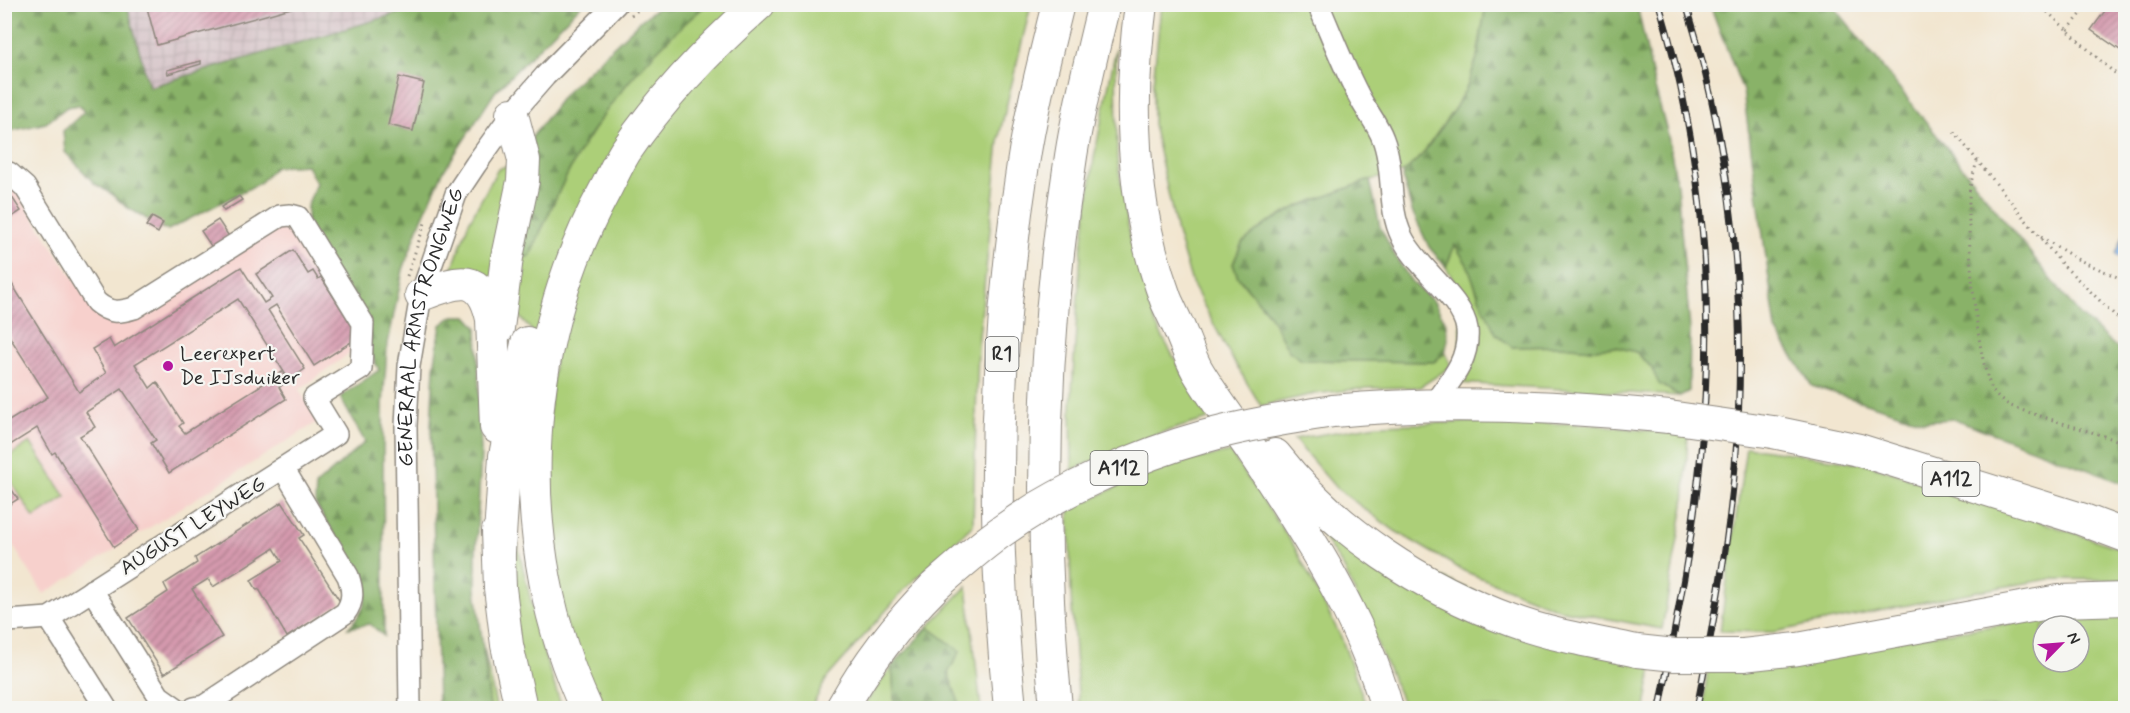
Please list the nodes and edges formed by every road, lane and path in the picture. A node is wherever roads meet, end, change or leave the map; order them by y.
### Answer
1 (616, 4) edge
2 (741, 4) edge
3 (759, 4) edge
4 (1058, 4) edge
5 (1104, 4) edge
6 (1141, 4) edge
7 (1318, 4) edge
8 (2038, 4) edge
9 (2089, 4) edge
10 (2068, 30) junction
11 (2126, 82) edge
12 (512, 114) junction
13 (1954, 132) dead end
14 (1977, 160) junction
15 (4, 172) edge
16 (2037, 235) junction
17 (2126, 281) edge
18 (421, 295) junction
19 (1177, 324) junction
20 (2126, 326) edge
21 (495, 359) junction
22 (1432, 405) junction
23 (2126, 443) edge
24 (284, 468) junction
25 (2126, 536) edge
26 (499, 552) junction
27 (92, 590) junction
28 (2126, 599) edge
29 (49, 618) junction
30 (6, 620) edge
31 (106, 708) edge
32 (176, 708) edge
33 (194, 708) edge
34 (410, 708) edge
35 (521, 708) edge
36 (586, 708) edge
37 (842, 708) edge
38 (1010, 708) edge
39 (1056, 708) edge
40 (1387, 708) edge

1 - 12 street, GENERAAL ARMSTRONGWEG
2 - 26 highway
3 - 36 highway
4 - 38 highway, R1
5 - 39 highway, R1
6 - 19 highway
7 - 22 street
8 - 10 path
9 - 10 path
10 - 11 path
12 - 18 street, GENERAAL ARMSTRONGWEG
12 - 21 highway
13 - 14 path
14 - 16 path
14 - 23 path
15 - 24 street, AUGUST LEYWEG
16 - 17 path
16 - 20 path
18 - 21 highway
18 - 34 street, GENERAAL ARMSTRONGWEG
19 - 28 highway, bridge
19 - 40 highway
21 - 26 highway
22 - 25 highway, A112, bridge
22 - 37 highway, A112, bridge
24 - 27 street, AUGUST LEYWEG
24 - 33 street
26 - 35 highway
27 - 29 street, AUGUST LEYWEG
27 - 32 street
29 - 30 street, AUGUST LEYWEG
29 - 31 street

